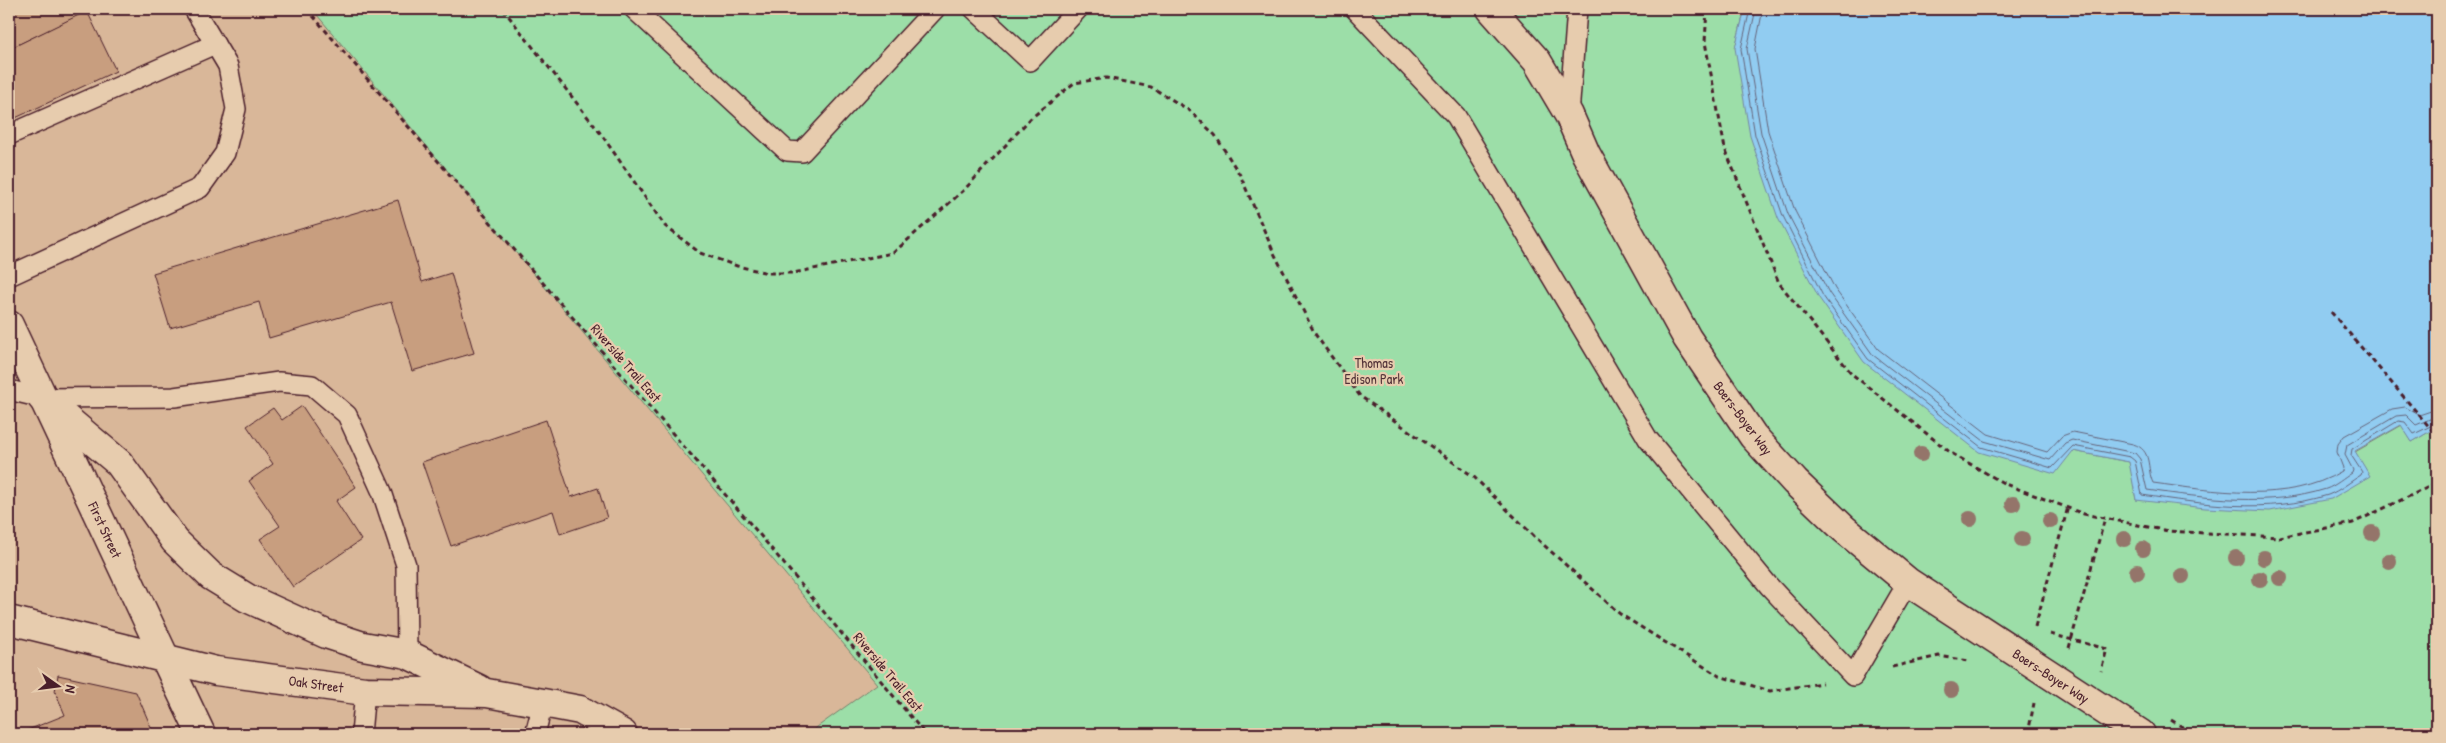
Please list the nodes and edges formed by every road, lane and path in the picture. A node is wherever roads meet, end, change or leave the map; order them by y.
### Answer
1 (194, 9) edge
2 (306, 9) edge
3 (503, 9) edge
4 (634, 9) edge
5 (936, 9) edge
6 (974, 9) edge
7 (1078, 9) edge
8 (1356, 9) edge
9 (1491, 9) edge
10 (1577, 9) edge
11 (1707, 9) edge
12 (215, 44) junction
13 (1570, 115) junction
14 (9, 135) edge
15 (9, 276) edge
16 (2331, 312) dead end
17 (9, 325) edge
18 (9, 390) edge
19 (42, 398) junction
20 (2432, 430) dead end
21 (2437, 483) edge
22 (2068, 506) junction
23 (2105, 518) junction
24 (1908, 582) junction
25 (9, 620) edge
26 (407, 654) junction
27 (165, 658) junction
28 (2027, 659) junction
29 (1971, 662) dead end
30 (1852, 676) junction
31 (2060, 680) junction
32 (365, 691) junction
33 (487, 693) junction
34 (2026, 698) dead end
35 (543, 703) junction
36 (2034, 704) dead end
37 (201, 734) edge
38 (361, 734) edge
39 (535, 734) edge
40 (623, 734) edge
41 (925, 734) edge
42 (2141, 734) edge

1 - 12 lane
2 - 41 path, Riverside Trail East
3 - 30 path
4 - 5 lane
6 - 7 lane
8 - 30 lane
9 - 13 street, Boers-Boyer Way
10 - 13 lane
11 - 22 path
12 - 14 lane
12 - 15 lane
13 - 24 street, Boers-Boyer Way
16 - 20 path
17 - 19 street, First Street
18 - 19 lane
19 - 26 street
19 - 26 lane
19 - 27 street, First Street
21 - 23 path
22 - 23 path
22 - 28 path
23 - 31 path
24 - 28 street, Boers-Boyer Way
24 - 30 lane
25 - 27 street, Oak Street
26 - 33 street
27 - 32 street, Oak Street
27 - 37 street, First Street
28 - 31 street, Boers-Boyer Way
29 - 30 path
31 - 42 street, Boers-Boyer Way
32 - 33 street, Oak Street
32 - 38 lane
33 - 35 street, Oak Street
34 - 36 path
35 - 39 lane
35 - 40 street, Oak Street

